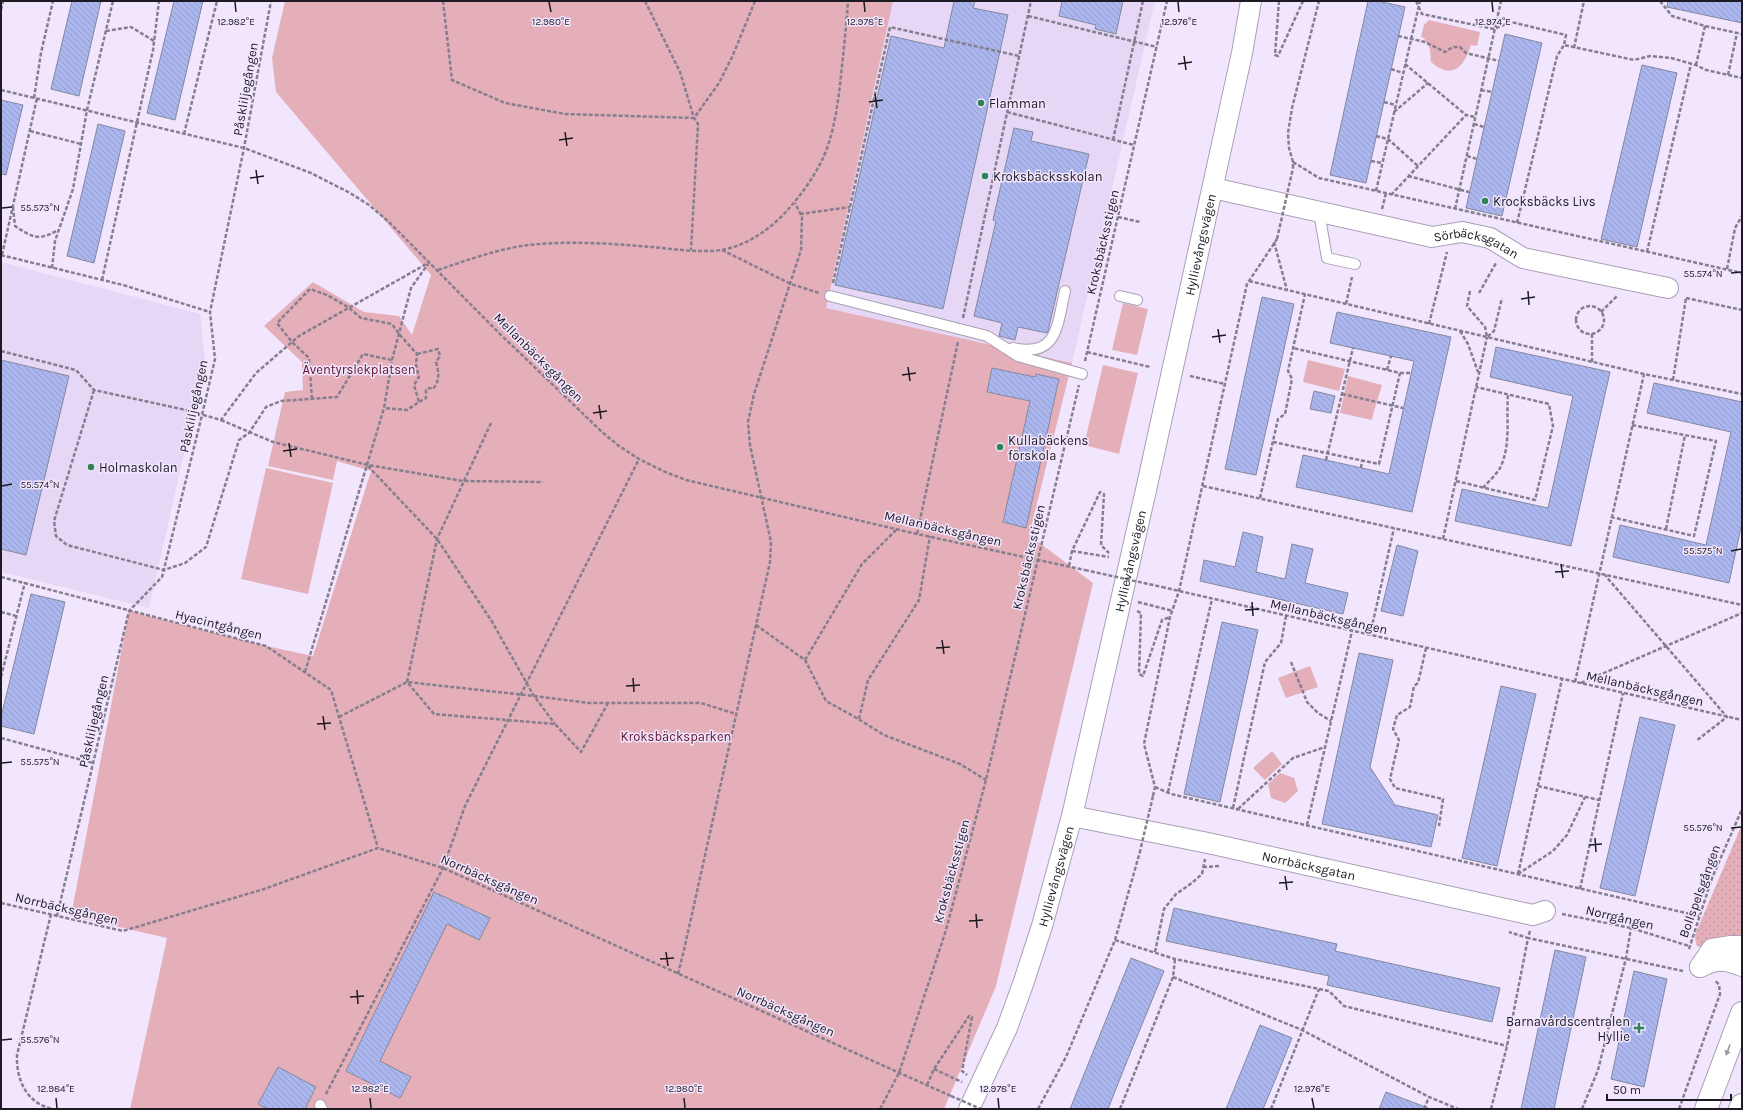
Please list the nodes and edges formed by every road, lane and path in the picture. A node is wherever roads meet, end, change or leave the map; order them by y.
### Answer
1 (3, 1) edge
2 (53, 1) edge
3 (113, 1) edge
4 (159, 1) edge
5 (218, 1) edge
6 (270, 1) edge
7 (443, 1) edge
8 (645, 1) edge
9 (755, 1) edge
10 (848, 1) edge
11 (1031, 1) edge
12 (1143, 1) edge
13 (1167, 1) edge
14 (1251, 1) edge
15 (1280, 1) edge
16 (1302, 1) edge
17 (1318, 1) edge
18 (1415, 1) edge
19 (1420, 1) edge
20 (1501, 1) edge
21 (1584, 1) edge
22 (1660, 1) edge
23 (1418, 6) junction
24 (1, 10) edge
25 (1028, 16) junction
26 (1704, 26) junction
27 (1494, 29) junction
28 (106, 31) junction
29 (1737, 32) junction
30 (1742, 34) edge
31 (1398, 36) dead end
32 (1411, 39) junction
33 (154, 41) junction
34 (1135, 42) junction
35 (1564, 45) junction
36 (1157, 47) junction
37 (1574, 48) junction
38 (1019, 56) junction
39 (1488, 58) junction
40 (1499, 61) dead end
41 (1405, 64) junction
42 (1691, 64) junction
43 (1696, 65) junction
44 (1391, 69) dead end
45 (1403, 73) junction
46 (1728, 75) junction
47 (1742, 78) edge
48 (1428, 83) junction
49 (1, 90) edge
50 (1481, 90) junction
51 (1492, 92) dead end
52 (36, 98) junction
53 (1384, 102) dead end
54 (1396, 105) junction
55 (87, 110) junction
56 (1007, 112) junction
57 (1394, 112) junction
58 (1466, 115) junction
59 (1475, 117) junction
60 (694, 118) junction
61 (136, 122) junction
62 (1474, 124) junction
63 (1484, 127) dead end
64 (30, 131) junction
65 (184, 134) junction
66 (1376, 136) dead end
67 (1388, 139) junction
68 (1113, 140) junction
69 (81, 144) junction
70 (1134, 145) junction
71 (244, 148) junction
72 (1467, 156) junction
73 (1477, 159) dead end
74 (1371, 161) dead end
75 (1293, 162) junction
76 (1382, 163) junction
77 (1418, 166) junction
78 (1408, 176) junction
79 (1213, 188) junction
80 (1459, 190) junction
81 (1376, 191) junction
82 (1470, 192) dead end
83 (1386, 194) junction
84 (1391, 194) junction
85 (795, 203) junction
86 (13, 205) junction
87 (850, 207) junction
88 (1455, 210) junction
89 (1319, 212) junction
90 (800, 214) junction
91 (1381, 214) dead end
92 (1742, 216) edge
93 (1118, 217) junction
94 (1140, 222) dead end
95 (1517, 223) junction
96 (59, 229) junction
97 (1276, 240) junction
98 (691, 250) junction
99 (721, 250) junction
100 (1447, 252) dead end
101 (1647, 252) junction
102 (2, 255) edge
103 (1497, 260) dead end
104 (430, 262) junction
105 (1355, 264) dead end
106 (52, 268) junction
107 (1727, 269) junction
108 (438, 270) junction
109 (1742, 273) edge
110 (102, 280) junction
111 (1249, 281) junction
112 (1351, 283) dead end
113 (791, 284) junction
114 (1668, 288) joint
115 (1287, 290) junction
116 (1065, 291) dead end
117 (1470, 291) dead end
118 (1479, 293) dead end
119 (1305, 294) junction
120 (830, 296) junction
121 (1120, 296) dead end
122 (1502, 298) dead end
123 (1686, 298) junction
124 (1137, 300) dead end
125 (1346, 304) junction
126 (348, 307) junction
127 (1742, 310) edge
128 (210, 312) junction
129 (1429, 324) junction
130 (960, 329) junction
131 (1460, 331) junction
132 (399, 334) junction
133 (1592, 334) junction
134 (1487, 337) junction
135 (292, 342) junction
136 (1003, 346) junction
137 (1293, 348) junction
138 (1353, 348) dead end
139 (1, 351) edge
140 (1087, 352) junction
141 (417, 354) junction
142 (1390, 356) dead end
143 (392, 360) junction
144 (1350, 362) junction
145 (1592, 362) junction
146 (1150, 367) dead end
147 (1387, 370) junction
148 (1411, 372) dead end
149 (1400, 373) junction
150 (1082, 374) junction
151 (1479, 374) junction
152 (1644, 374) junction
153 (1190, 376) dead end
154 (1673, 380) junction
155 (1225, 384) junction
156 (1476, 387) junction
157 (94, 390) junction
158 (1342, 394) junction
159 (1508, 394) junction
160 (1742, 394) edge
161 (312, 399) junction
162 (418, 402) junction
163 (1392, 406) junction
164 (384, 408) junction
165 (1404, 408) dead end
166 (202, 415) junction
167 (221, 420) junction
168 (491, 423) dead end
169 (1632, 425) junction
170 (249, 433) junction
171 (1685, 435) junction
172 (1273, 442) junction
173 (1329, 453) junction
174 (639, 459) junction
175 (1326, 460) dead end
176 (1362, 461) junction
177 (368, 465) junction
178 (1361, 468) dead end
179 (463, 481) junction
180 (1456, 481) junction
181 (543, 482) dead end
182 (1203, 486) junction
183 (1484, 488) junction
184 (762, 496) junction
185 (1260, 498) junction
186 (1611, 517) junction
187 (897, 528) junction
188 (1394, 528) junction
189 (1666, 529) junction
190 (917, 534) junction
191 (930, 536) junction
192 (437, 539) junction
193 (1443, 539) junction
194 (1072, 551) junction
195 (1109, 553) dead end
196 (1109, 558) dead end
197 (1038, 560) junction
198 (1069, 566) junction
199 (164, 570) junction
200 (1598, 573) junction
201 (1603, 574) junction
202 (1, 577) edge
203 (25, 582) junction
204 (1179, 591) junction
205 (1212, 599) junction
206 (1131, 600) dead end
207 (1742, 605) edge
208 (1135, 610) dead end
209 (129, 611) junction
210 (1173, 611) junction
211 (1, 612) edge
212 (1742, 613) edge
213 (16, 616) junction
214 (1286, 616) junction
215 (1170, 617) junction
216 (756, 625) junction
217 (1352, 631) junction
218 (1370, 635) junction
219 (1666, 646) junction
220 (1426, 648) junction
221 (805, 660) junction
222 (1291, 662) dead end
223 (305, 672) junction
224 (1, 677) edge
225 (1562, 679) junction
226 (407, 682) junction
227 (1575, 682) junction
228 (526, 683) junction
229 (1580, 683) junction
230 (1623, 693) junction
231 (521, 694) junction
232 (534, 696) junction
233 (608, 703) junction
234 (736, 714) junction
235 (339, 717) junction
236 (1727, 717) junction
237 (859, 719) junction
238 (508, 720) junction
239 (1742, 720) edge
240 (1331, 722) junction
241 (555, 724) junction
242 (1, 738) edge
243 (1696, 741) dead end
244 (1325, 747) junction
245 (93, 763) junction
246 (986, 780) junction
247 (1538, 786) junction
248 (1154, 787) junction
249 (1168, 792) junction
250 (1585, 797) junction
251 (1599, 800) junction
252 (1233, 808) junction
253 (1238, 809) junction
254 (1742, 809) edge
255 (1072, 816) junction
256 (1307, 825) junction
257 (1439, 826) dead end
258 (1208, 842) junction
259 (378, 848) junction
260 (1220, 866) dead end
261 (1203, 867) junction
262 (443, 868) junction
263 (1518, 874) junction
264 (1580, 889) junction
265 (1, 903) edge
266 (1539, 913) junction
267 (51, 914) junction
268 (57, 916) junction
269 (1699, 916) junction
270 (1631, 928) junction
271 (1509, 932) dead end
272 (1528, 938) junction
273 (1115, 940) junction
274 (1689, 946) junction
275 (1742, 946) edge
276 (1155, 952) junction
277 (1690, 953) dead end
278 (1626, 958) junction
279 (1175, 959) junction
280 (1742, 966) edge
281 (1688, 972) dead end
282 (678, 974) junction
283 (1712, 977) dead end
284 (1173, 978) junction
285 (1319, 989) junction
286 (1742, 1013) edge
287 (1302, 1030) junction
288 (1507, 1046) junction
289 (934, 1070) junction
290 (899, 1073) junction
291 (969, 1076) dead end
292 (966, 1084) dead end
293 (927, 1085) junction
294 (1684, 1096) junction
295 (1429, 1097) junction
296 (1688, 1097) dead end
297 (1742, 1105) edge
298 (321, 1107) edge
299 (53, 1109) edge
300 (880, 1109) edge
301 (968, 1109) edge
302 (981, 1109) edge
303 (1038, 1109) edge
304 (1120, 1109) edge
305 (1271, 1109) edge
306 (1424, 1109) edge
307 (1458, 1109) edge
308 (1491, 1109) edge
309 (1582, 1109) edge
310 (1679, 1109) edge
311 (1706, 1109) edge
312 (1740, 1109) edge

1 - 24 path
2 - 52 path
3 - 28 path
4 - 33 path
5 - 65 path
6 - 71 path, Påskliljegången
7 - 60 path
8 - 60 path
9 - 60 path
10 - 85 path
11 - 25 path
12 - 34 path
13 - 36 path, Kroksbäcksstigen
14 - 79 street, Hyllievångsvägen
15 - 16 path
17 - 75 path
18 - 23 path
19 - 23 path
20 - 27 path
21 - 37 path
22 - 26 path
23 - 27 path
23 - 32 path
25 - 34 path
25 - 38 path
26 - 29 path
26 - 43 path
27 - 35 path
27 - 39 path
28 - 33 path
28 - 55 path
29 - 30 path
29 - 46 path
31 - 32 path
32 - 39 path
32 - 41 path
33 - 61 path
34 - 36 path
34 - 68 path
35 - 37 path
35 - 95 path
36 - 70 path, Kroksbäcksstigen
37 - 42 path
38 - 56 path
38 - 87 path
39 - 40 path
39 - 50 path
41 - 45 path
41 - 48 path
42 - 43 path
42 - 101 path
43 - 46 path
44 - 45 path
45 - 54 path
46 - 47 path
48 - 57 path
48 - 58 path
49 - 52 path, Mellanbäcksgången
50 - 51 path
50 - 59 path
52 - 55 path, Mellanbäcksgången
52 - 64 path
53 - 54 path
54 - 57 path
55 - 61 path, Mellanbäcksgången
55 - 69 path
56 - 68 path
56 - 130 path
57 - 67 path
58 - 59 path
58 - 77 path
59 - 62 path
60 - 98 path
61 - 65 path, Mellanbäcksgången
61 - 110 path
62 - 63 path
62 - 72 path
64 - 69 path
64 - 86 path
65 - 71 path, Mellanbäcksgången
66 - 67 path
67 - 76 path
67 - 77 path
68 - 70 path
69 - 96 path
70 - 93 path, Kroksbäcksstigen
71 - 104 path, Mellanbäcksgången
71 - 128 path, Påskliljegången
72 - 73 path
72 - 80 path
74 - 76 path
75 - 81 path
75 - 97 path, bridge
76 - 81 path
77 - 78 path
78 - 80 path
78 - 84 path
79 - 89 street, Sörbäcksgatan
79 - 255 street, Hyllievångsvägen
80 - 82 path
80 - 88 path
81 - 83 path
83 - 84 path
83 - 91 path
84 - 88 path
85 - 90 path
85 - 99 path
86 - 96 path
86 - 102 path
87 - 90 path
87 - 120 path
88 - 95 path
89 - 105 lane
89 - 114 street, Sörbäcksgatan
90 - 113 path
92 - 107 path
93 - 94 path
93 - 140 path, Kroksbäcksstigen
95 - 101 path
96 - 106 path
97 - 111 path
97 - 115 path
98 - 99 path
98 - 108 path
99 - 113 path
100 - 129 path
101 - 107 path
102 - 106 path
103 - 118 path
104 - 108 path, Mellanbäcksgången
104 - 126 path
104 - 132 path
106 - 110 path
107 - 109 path
108 - 174 path, Mellanbäcksgången
110 - 128 path
111 - 115 path
111 - 155 path
112 - 125 path
113 - 120 path
113 - 184 path
114 - 123 path
115 - 119 path
116 - 136 lane
117 - 134 path
119 - 125 path
119 - 137 path
120 - 130 lane
121 - 124 lane
122 - 134 path
123 - 127 path
123 - 154 path
125 - 129 path
126 - 132 path
126 - 135 path
126 - 135 path
128 - 166 path, Påskliljegången
129 - 131 path
130 - 136 lane
130 - 190 path
131 - 134 path
131 - 151 path
132 - 141 path
132 - 143 path
133 - 133 path
133 - 145 path
134 - 145 path
134 - 151 path
135 - 161 path
135 - 167 path
136 - 150 lane
137 - 144 path
137 - 172 path
138 - 144 path
139 - 157 path
140 - 146 path
140 - 150 path, Kroksbäcksstigen
141 - 162 path
141 - 162 path
142 - 147 path
143 - 161 path
143 - 164 path
144 - 147 path
144 - 158 path
145 - 152 path
147 - 149 path
148 - 149 path
149 - 163 path
150 - 197 path, Kroksbäcksstigen
151 - 156 path
152 - 154 path
152 - 169 path
153 - 155 path
154 - 160 path
155 - 182 path
156 - 159 path
156 - 180 path
157 - 166 path
157 - 199 path
158 - 163 path
158 - 173 path
159 - 183 path
159 - 183 path
161 - 170 path
162 - 164 path
163 - 165 path
163 - 176 path
164 - 177 path
166 - 167 path
166 - 199 path, Påskliljegången
167 - 170 path
168 - 179 path
169 - 171 path
169 - 186 path
170 - 177 path
170 - 199 path
171 - 189 path
171 - 189 path
172 - 173 path
172 - 185 path
173 - 175 path
173 - 176 path
174 - 184 path, Mellanbäcksgången
174 - 228 path
176 - 178 path
177 - 179 path
177 - 192 path
177 - 223 path
179 - 181 path
179 - 192 path
180 - 183 path
180 - 193 path
182 - 185 path
182 - 204 path
184 - 187 path, Mellanbäcksgången
184 - 216 path
185 - 188 path
186 - 189 path
186 - 200 path
187 - 190 path, Mellanbäcksgången
187 - 221 path
188 - 193 path
188 - 218 path
190 - 191 path, Mellanbäcksgången
191 - 197 path, Mellanbäcksgången
191 - 237 path
192 - 226 path
192 - 228 path
193 - 200 path
194 - 195 path
194 - 196 path
194 - 198 path
197 - 198 path, Mellanbäcksgången
197 - 246 path, Kroksbäcksstigen
198 - 204 path, Mellanbäcksgången, bridge
199 - 209 path, Påskliljegången
200 - 201 path
200 - 227 path
201 - 207 path
201 - 219 path
202 - 203 path, Hyacintgången
203 - 209 path, Hyacintgången
203 - 213 path
204 - 205 path, Mellanbäcksgången
204 - 210 path
205 - 214 path, Mellanbäcksgången
205 - 249 path
206 - 210 path
208 - 215 path
209 - 223 path, Hyacintgången
209 - 245 path, Påskliljegången
210 - 215 path
211 - 213 path
212 - 219 path
213 - 224 path
214 - 217 path, Mellanbäcksgången
214 - 252 path
215 - 248 path
216 - 221 path
216 - 234 path
217 - 218 path, Mellanbäcksgången
217 - 240 path
218 - 220 path, Mellanbäcksgången
219 - 229 path
219 - 236 path
220 - 225 path, Mellanbäcksgången
220 - 257 path
221 - 237 path
222 - 240 path
223 - 235 path, Hyacintgången
225 - 227 path, Mellanbäcksgången
225 - 247 path
226 - 231 path
226 - 235 path
226 - 238 path
227 - 229 path, Mellanbäcksgången
228 - 231 path
228 - 232 path
229 - 230 path, Mellanbäcksgången
230 - 236 path, Mellanbäcksgången
230 - 251 path
231 - 232 path
231 - 238 path
232 - 233 path
232 - 241 path
233 - 234 path
233 - 241 path
234 - 282 path
235 - 259 path, Hyacintgången
236 - 239 path, Mellanbäcksgången
236 - 243 path
237 - 246 path
238 - 241 path
238 - 262 path
240 - 244 path
242 - 245 path
244 - 253 path
244 - 256 path
245 - 268 path, Påskliljegången
246 - 290 path, Kroksbäcksstigen
247 - 250 path
247 - 263 path
248 - 249 path
248 - 273 path, bridge
249 - 252 path
250 - 251 path
250 - 263 path
251 - 264 path
252 - 253 path
253 - 256 path
254 - 269 path, Bollspelsgången
255 - 258 street, Norrbäcksgatan
255 - 301 street, Hyllievångsvägen
256 - 263 path
258 - 261 path
258 - 266 street, Norrbäcksgatan
259 - 262 path, Norrbäcksgången
259 - 268 path, Norrbäcksgången
260 - 261 path
261 - 276 path
262 - 282 path, Norrbäcksgången
262 - 298 path
263 - 264 path
264 - 269 path
265 - 267 path, Norrbäcksgången
266 - 270 path, Norrgången
266 - 272 path
267 - 268 path, Norrbäcksgången
267 - 299 path
269 - 274 path, Bollspelsgången
270 - 274 path, Norrgången
270 - 278 path
271 - 272 path
272 - 278 path
272 - 288 path
273 - 276 path
273 - 303 path
274 - 277 path, Bollspelsgången
275 - 280 street
276 - 279 path
278 - 281 path
278 - 309 path
279 - 284 path
279 - 285 path
282 - 290 path, Norrbäcksgången
283 - 294 path
284 - 287 path
284 - 304 path
285 - 287 path
285 - 288 path
286 -> 311 main road
287 - 295 path
287 - 305 path
288 - 308 path
289 - 291 path
289 - 292 path
289 - 293 path
290 - 293 path, Norrbäcksgången
290 - 300 path, Kroksbäcksstigen
293 - 302 path, Norrbäcksgången, bridge
294 - 296 path
294 - 310 path
295 - 306 path
295 - 307 path
297 - 312 main road

